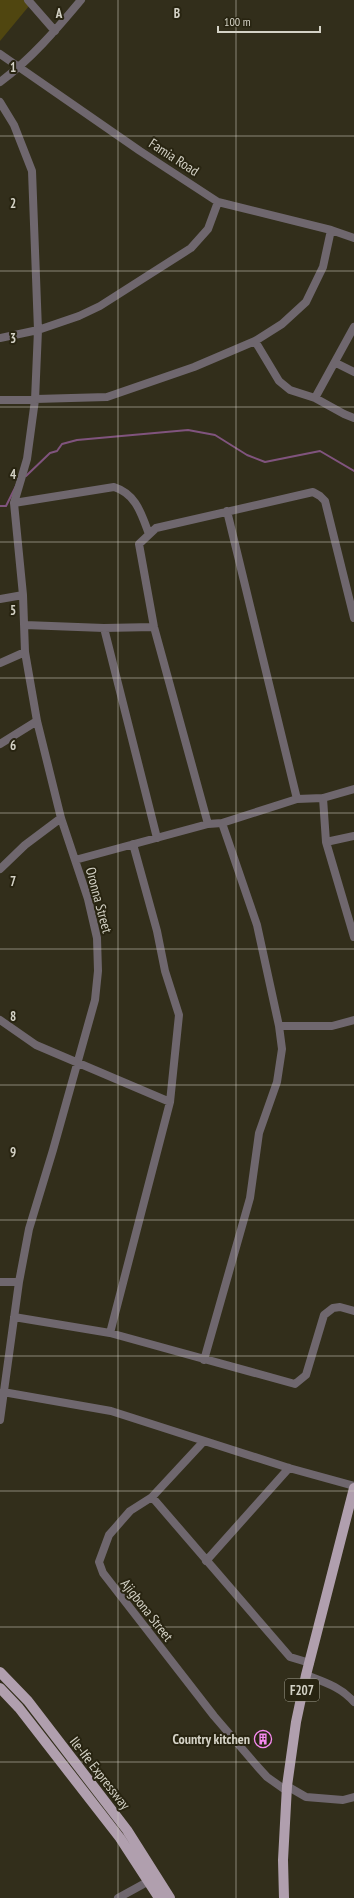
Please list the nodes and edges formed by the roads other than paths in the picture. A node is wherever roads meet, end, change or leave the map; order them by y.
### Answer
1 (28, 0) edge
2 (80, 0) edge
3 (55, 32) junction
4 (0, 54) edge
5 (20, 67) junction
6 (0, 82) edge
7 (0, 102) edge
8 (218, 202) junction
9 (331, 230) junction
10 (354, 238) edge
11 (354, 327) edge
12 (38, 330) junction
13 (0, 338) edge
14 (254, 342) junction
15 (336, 363) junction
16 (354, 372) edge
17 (316, 398) junction
18 (0, 400) edge
19 (35, 400) junction
20 (354, 418) edge
21 (14, 502) junction
22 (227, 511) junction
23 (149, 534) junction
24 (22, 595) junction
25 (0, 599) edge
26 (353, 612) edge
27 (25, 625) junction
28 (104, 628) junction
29 (154, 628) junction
30 (25, 652) junction
31 (0, 663) edge
32 (37, 722) junction
33 (0, 744) edge
34 (354, 789) edge
35 (323, 798) junction
36 (297, 799) junction
37 (61, 818) junction
38 (208, 824) junction
39 (222, 824) junction
40 (354, 836) edge
41 (157, 838) junction
42 (326, 842) junction
43 (133, 844) junction
44 (75, 860) junction
45 (0, 869) edge
46 (352, 922) edge
47 (354, 937) edge
48 (0, 1020) edge
49 (354, 1020) edge
50 (279, 1026) junction
51 (78, 1064) junction
52 (170, 1102) junction
53 (0, 1282) edge
54 (19, 1282) junction
55 (354, 1311) edge
56 (14, 1317) junction
57 (110, 1333) junction
58 (204, 1360) junction
59 (3, 1392) junction
60 (0, 1420) edge
61 (204, 1441) junction
62 (288, 1468) junction
63 (354, 1487) edge
64 (152, 1497) junction
65 (206, 1561) junction
66 (310, 1663) junction
67 (0, 1672) edge
68 (306, 1675) junction
69 (0, 1688) edge
70 (350, 1693) edge
71 (354, 1702) edge
72 (287, 1786) junction
73 (354, 1797) edge
74 (148, 1881) junction
75 (118, 1898) edge
76 (159, 1898) edge
77 (170, 1898) edge
78 (284, 1898) edge

1 - 3 street
2 - 3 street
3 - 5 street
4 - 5 street, Famia Road
5 - 6 street
5 - 8 street, Famia Road
7 - 12 street
8 - 9 street, Famia Road
8 - 12 street
9 - 10 street, Famia Road
9 - 14 street
11 - 15 street
12 - 13 street
12 - 19 street
14 - 17 street
14 - 19 street
15 - 16 street
15 - 17 street
17 - 20 street
18 - 19 street
19 - 21 street
21 - 23 street
21 - 24 street, Oronna Street
22 - 23 street
22 - 26 street
22 - 36 street
23 - 29 street
24 - 25 street
24 - 27 street, Oronna Street
27 - 28 street
27 - 30 street, Oronna Street
28 - 29 street
28 - 41 street
29 - 38 street
30 - 31 street
30 - 32 street, Oronna Street
32 - 33 street
32 - 37 street, Oronna Street
34 - 35 street
35 - 36 street
35 - 42 street
36 - 39 street
37 - 44 street, Oronna Street
37 - 45 street
38 - 39 street
38 - 41 street
39 - 50 street
40 - 42 street
41 - 43 street
42 - 46 street
43 - 44 street
43 - 52 street
44 - 51 street, Oronna Street
46 - 47 street
48 - 51 street
49 - 50 street
50 - 58 street
51 - 52 street
51 - 54 street, Oronna Street
52 - 57 street
53 - 54 street
54 - 56 street, Oronna Street
55 - 58 street
56 - 57 street
56 - 59 street, Oronna Street
57 - 58 street
59 - 60 street, Oronna Street
59 - 61 street
61 - 62 street
61 - 64 street, Ajigbona Street
62 - 63 street
62 - 65 street
63 - 66 main road, F207
64 - 65 street
64 - 72 street, Ajigbona Street
65 - 66 street
66 - 68 main road, F207
67 - 77 main road, Ile-Ife Expressway
68 - 70 street
68 - 72 main road, F207
69 - 74 main road, Ile-Ife Expressway
70 - 71 street
72 - 73 street
72 - 78 main road, F207
74 - 75 street
74 - 76 main road, Ile-Ife Expressway

